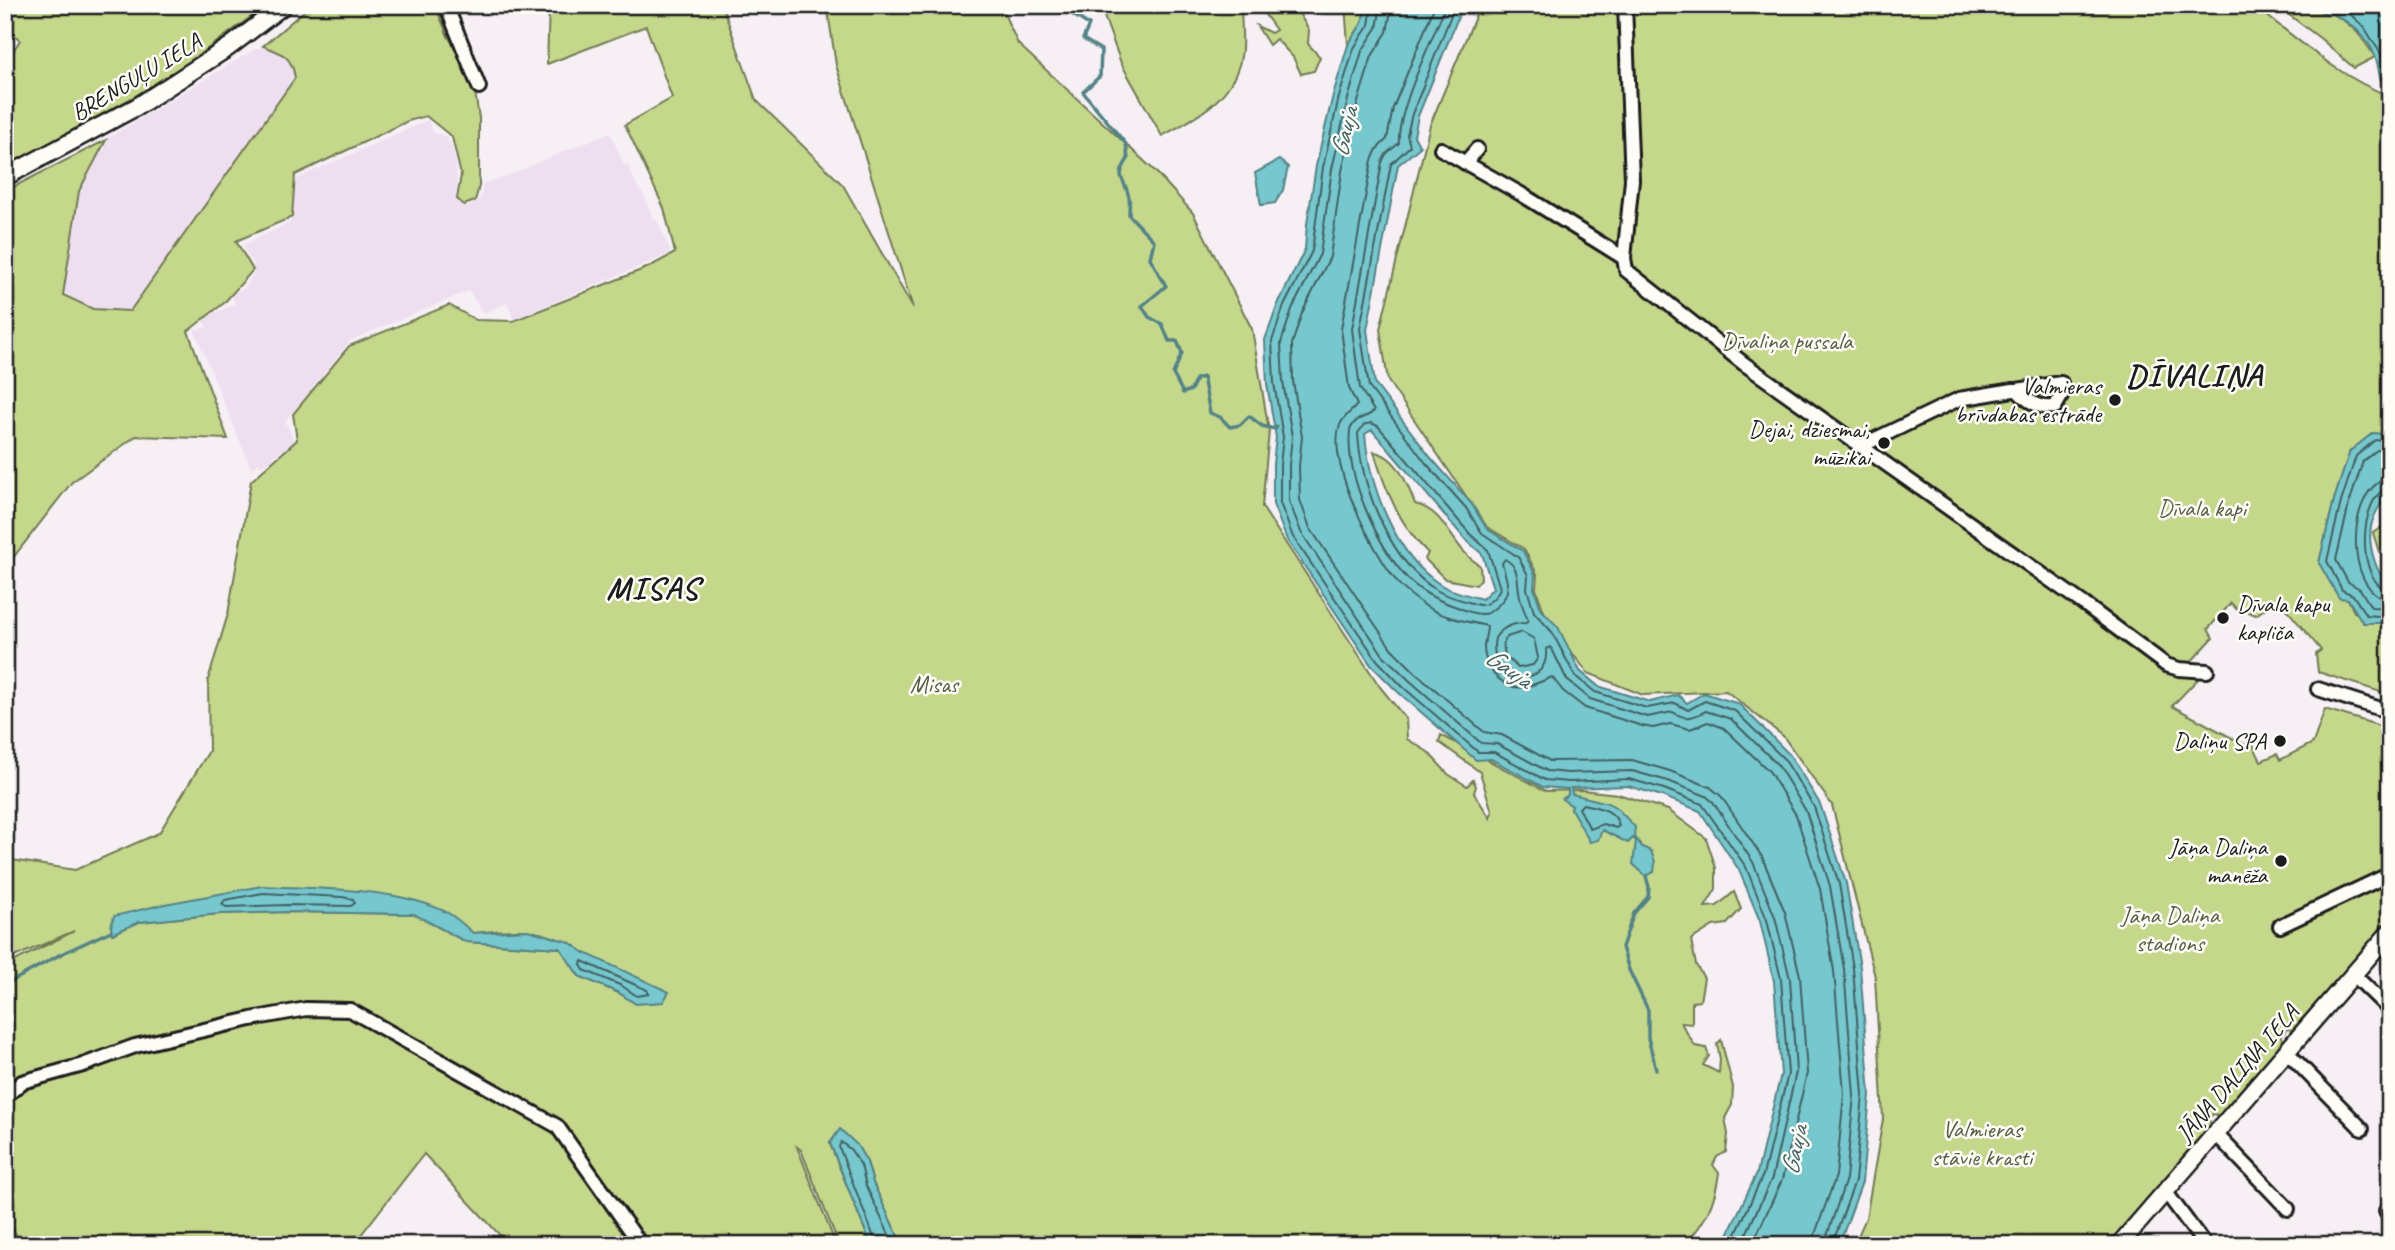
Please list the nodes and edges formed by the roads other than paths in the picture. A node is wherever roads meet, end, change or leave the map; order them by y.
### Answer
1 (284, 5) edge
2 (446, 5) edge
3 (1625, 5) edge
4 (479, 87) dead end
5 (1441, 149) dead end
6 (1477, 149) dead end
7 (1465, 163) junction
8 (5, 177) edge
9 (1624, 258) junction
10 (2017, 390) dead end
11 (1895, 430) junction
12 (1861, 446) junction
13 (1875, 457) junction
14 (2207, 671) dead end
15 (2318, 689) dead end
16 (2390, 712) edge
17 (2390, 874) edge
18 (2280, 926) dead end
19 (2390, 932) edge
20 (2353, 974) junction
21 (2390, 1010) edge
22 (2286, 1051) junction
23 (5, 1097) edge
24 (2362, 1129) dead end
25 (2215, 1133) junction
26 (2165, 1191) junction
27 (2288, 1209) dead end
28 (641, 1245) edge
29 (2119, 1245) edge
30 (2205, 1245) edge

1 - 8 street, BRENGUĻU IELA
2 - 4 street
3 - 9 street
5 - 7 street
6 - 7 street
7 - 9 street
9 - 12 street
10 - 11 street
11 - 12 street
11 - 13 street
12 - 13 street
13 - 14 street
15 - 16 street
17 - 18 street
19 - 20 street, JĀŅA DALIŅA IELA
20 - 21 street
20 - 22 street, JĀŅA DALIŅA IELA
22 - 24 street
22 - 25 street, JĀŅA DALIŅA IELA
23 - 28 street
25 - 26 street, JĀŅA DALIŅA IELA
25 - 27 street
26 - 29 street, JĀŅA DALIŅA IELA
26 - 30 street

